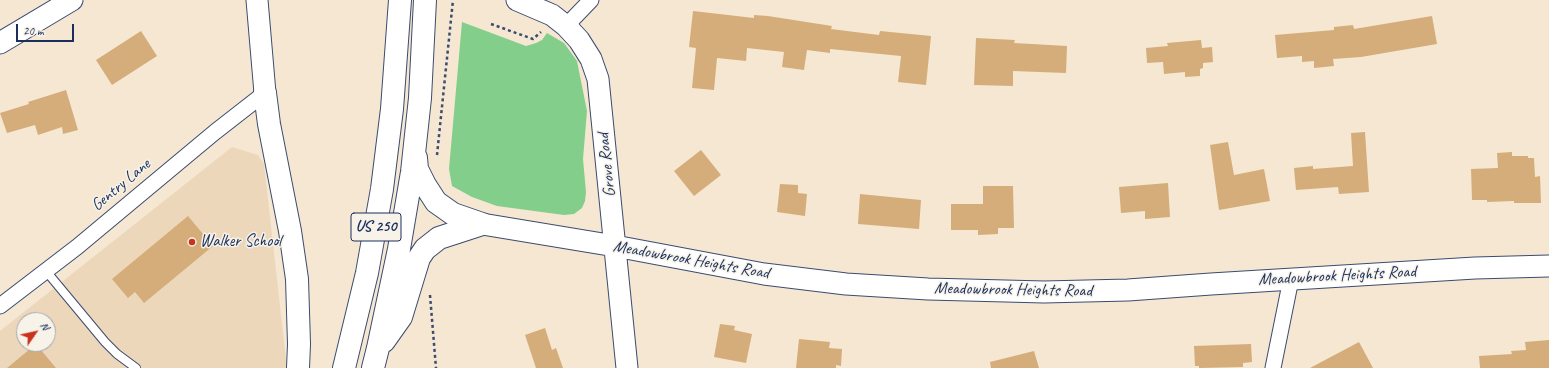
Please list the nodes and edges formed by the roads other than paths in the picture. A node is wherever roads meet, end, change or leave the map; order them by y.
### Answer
1 (72, 0) edge
2 (257, 0) edge
3 (400, 0) edge
4 (425, 0) edge
5 (517, 0) edge
6 (592, 0) edge
7 (566, 26) junction
8 (0, 43) edge
9 (265, 93) junction
10 (415, 146) junction
11 (482, 224) junction
12 (614, 246) junction
13 (1549, 266) edge
14 (46, 271) junction
15 (1291, 279) junction
16 (0, 306) edge
17 (376, 358) edge
18 (136, 368) edge
19 (298, 368) edge
20 (344, 368) edge
21 (627, 368) edge
22 (1273, 368) edge

1 - 8 street
2 - 9 street
3 - 20 highway, US 250
4 - 10 highway, US 250
5 - 7 street, Grove Road
6 - 7 street
7 - 12 street, Grove Road
9 - 14 street, Gentry Lane
9 - 19 highway
10 - 11 highway
10 - 17 highway, US 250
11 - 12 street, Meadowbrook Heights Road
11 - 17 highway
12 - 15 street, Meadowbrook Heights Road
12 - 21 street, Grove Road
13 - 15 street, Meadowbrook Heights Road
14 - 16 street, Gentry Lane
14 - 18 lane
15 - 22 street

